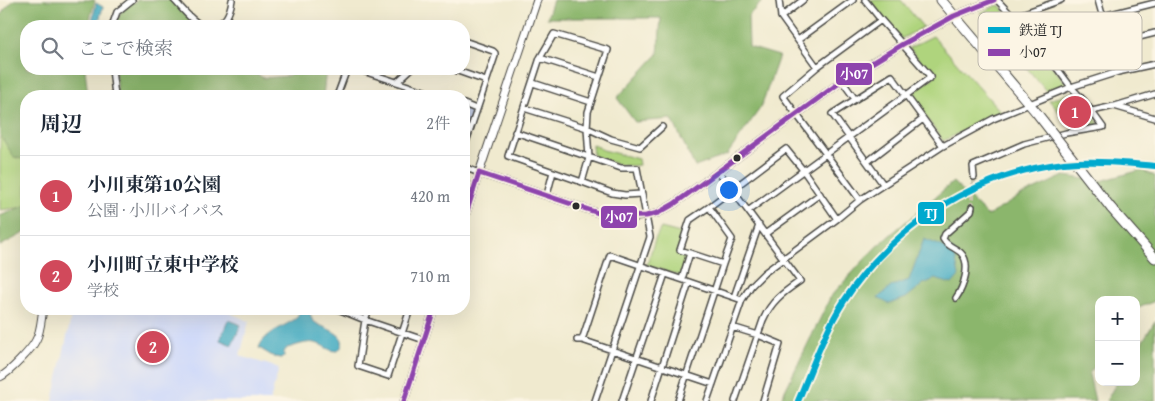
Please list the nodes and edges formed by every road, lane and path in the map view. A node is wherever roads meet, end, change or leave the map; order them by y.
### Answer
1 (132, 0) edge
2 (174, 0) edge
3 (232, 0) edge
4 (537, 0) edge
5 (779, 0) edge
6 (803, 0) edge
7 (852, 0) edge
8 (865, 0) edge
9 (942, 0) edge
10 (996, 0) edge
11 (1061, 0) edge
12 (1098, 0) edge
13 (1155, 3) edge
14 (1008, 12) edge
15 (1027, 12) edge
16 (1102, 12) edge
17 (1119, 12) edge
18 (781, 16) junction
19 (954, 16) junction
20 (114, 20) edge
21 (194, 20) edge
22 (224, 20) edge
23 (881, 20) junction
24 (1155, 33) edge
25 (1142, 36) edge
26 (798, 40) junction
27 (470, 43) edge
28 (903, 44) junction
29 (978, 44) edge
30 (540, 58) junction
31 (1155, 64) edge
32 (817, 67) junction
33 (1142, 67) edge
34 (1000, 70) edge
35 (1058, 70) edge
36 (1127, 70) edge
37 (1118, 72) joint
38 (113, 75) edge
39 (345, 75) edge
40 (375, 75) edge
41 (405, 75) edge
42 (470, 75) edge
43 (599, 77) junction
44 (486, 80) junction
45 (842, 81) junction
46 (397, 82) junction
47 (533, 83) junction
48 (1071, 87) junction
49 (114, 90) edge
50 (340, 90) edge
51 (419, 90) edge
52 (1155, 94) edge
53 (906, 95) junction
54 (855, 99) junction
55 (591, 102) junction
56 (1029, 104) junction
57 (470, 106) edge
58 (1114, 106) junction
59 (476, 108) junction
60 (524, 108) junction
61 (1092, 111) junction
62 (796, 114) junction
63 (1155, 118) edge
64 (923, 119) junction
65 (662, 127) dead end
66 (470, 128) edge
67 (587, 128) junction
68 (515, 132) junction
69 (848, 136) junction
70 (943, 146) junction
71 (826, 153) junction
72 (589, 158) junction
73 (867, 162) junction
74 (470, 169) edge
75 (803, 170) junction
76 (480, 172) junction
77 (554, 172) junction
78 (719, 172) junction
79 (974, 177) tunnel mouth
80 (582, 182) junction
81 (883, 184) junction
82 (732, 189) junction
83 (641, 194) junction
84 (820, 194) junction
85 (547, 195) junction
86 (860, 200) junction
87 (470, 202) edge
88 (710, 207) junction
89 (972, 208) tunnel mouth
90 (748, 211) junction
91 (646, 216) junction
92 (838, 218) junction
93 (759, 225) junction
94 (766, 234) junction
95 (690, 253) junction
96 (1155, 258) edge
97 (784, 259) junction
98 (723, 264) junction
99 (640, 265) junction
100 (665, 274) junction
101 (682, 280) junction
102 (689, 282) junction
103 (714, 290) junction
104 (734, 297) junction
105 (956, 298) dead end
106 (742, 300) junction
107 (41, 315) edge
108 (353, 315) edge
109 (367, 315) edge
110 (408, 315) edge
111 (432, 315) edge
112 (365, 320) junction
113 (732, 327) junction
114 (402, 332) junction
115 (758, 335) junction
116 (424, 340) junction
117 (612, 350) junction
118 (637, 359) junction
119 (662, 367) junction
120 (687, 376) junction
121 (0, 377) edge
122 (713, 384) junction
123 (404, 401) edge
124 (595, 401) edge
125 (622, 401) edge
126 (651, 401) edge
127 (678, 401) edge
128 (707, 401) edge
129 (735, 401) edge
130 (763, 401) edge

1 - 20 street
2 - 21 street
3 - 22 street
4 - 76 street
5 - 18 street
6 - 18 street
7 - 26 street
8 - 23 street
9 - 19 highway
10 - 14 street
10 - 19 street
11 - 15 street
12 - 16 street
13 - 17 street
18 - 26 street
19 - 28 street
19 - 29 highway
23 - 28 street
23 - 32 street
24 - 25 street
26 - 32 street
27 - 44 street
28 - 45 street
28 - 53 street
30 - 43 street
30 - 43 street
30 - 47 street
31 - 33 street
32 - 62 street
34 - 56 highway
35 - 48 street
36 - 37 street
37 - 48 street
38 - 49 street
39 - 50 street
40 - 46 street
41 - 46 street
42 - 44 street
43 - 55 street
44 - 59 street
45 - 54 street
45 - 62 street
46 - 51 street
47 - 55 street
47 - 60 street
48 - 56 street
48 - 61 street
52 - 58 street
53 - 54 street
53 - 64 street
53 - 69 street
54 - 69 street
55 - 67 street
56 - 70 street
56 - 96 highway, bridge
57 - 59 street
58 - 61 street
58 - 63 street
59 - 66 street
60 - 67 street
60 - 68 street
61 - 79 street
62 - 71 street
62 - 78 street
64 - 70 street
64 - 73 street
65 - 67 street
67 - 72 street
68 - 72 street
68 - 77 street
69 - 71 street
69 - 73 street
70 - 81 street
71 - 75 street
71 - 86 street
72 - 80 street
72 - 83 street
73 - 81 street
74 - 76 street
75 - 82 street
75 - 84 street
75 - 90 street
76 - 85 street
76 - 87 street
77 - 80 street
77 - 85 street
78 - 82 street
78 - 91 street
80 - 83 street
81 - 86 street
82 - 88 street
82 - 90 street
83 - 91 street
84 - 92 street
84 - 94 street
85 - 91 street
86 - 92 street
88 - 95 street
88 - 98 street
89 - 105 street
90 - 93 street
91 - 99 street
92 - 97 street
93 - 94 street
93 - 104 street
94 - 97 street
95 - 98 street
95 - 101 street
97 - 106 street
97 - 115 street
98 - 103 street
99 - 100 street
99 - 117 street
99 - 117 street
100 - 101 street
100 - 118 street
101 - 102 street
102 - 103 street
102 - 119 street
103 - 104 street
103 - 120 street
104 - 106 street
106 - 113 street
107 - 121 street
108 - 112 street
109 - 112 street
110 - 114 street
111 - 116 street
112 - 114 street
112 - 114 street
113 - 115 street
113 - 122 street
114 - 116 street
115 - 129 street
115 - 130 street
116 - 123 street
117 - 118 street
117 - 124 street
118 - 119 street
118 - 125 street
119 - 120 street
119 - 126 street
120 - 122 street
120 - 127 street
122 - 128 street

